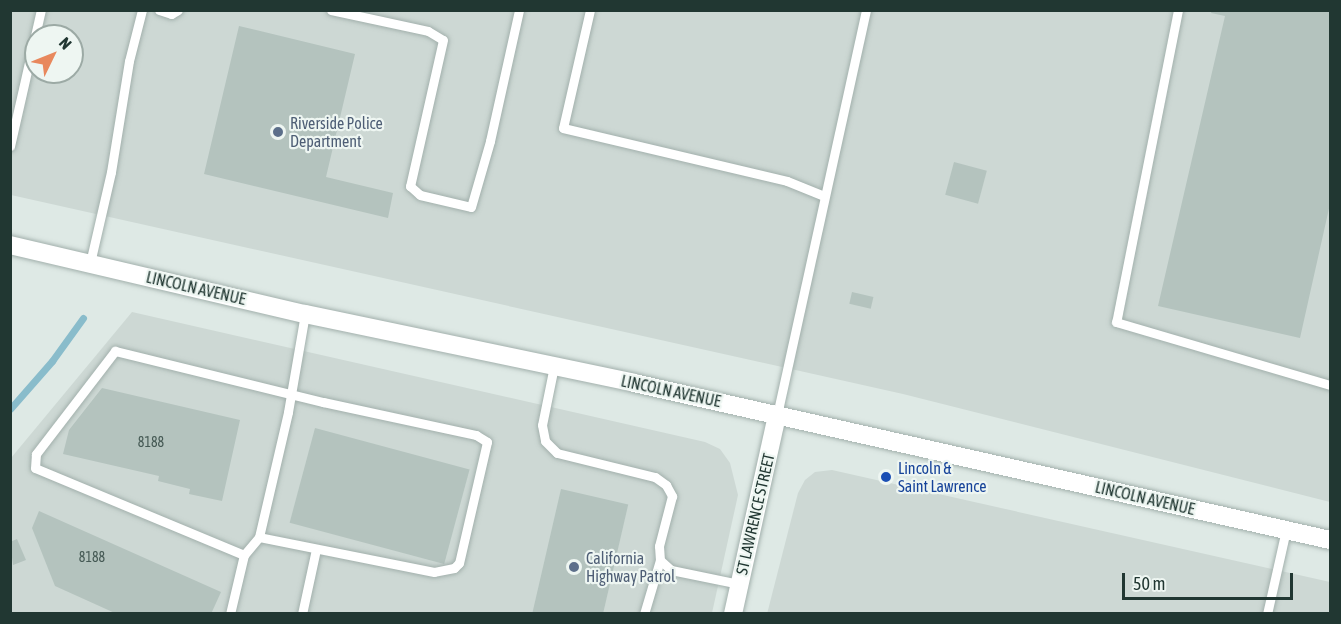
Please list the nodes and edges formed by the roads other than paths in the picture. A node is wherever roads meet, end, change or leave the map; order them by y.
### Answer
1 (41, 10) edge
2 (142, 10) edge
3 (159, 10) edge
4 (177, 10) edge
5 (331, 10) edge
6 (519, 10) edge
7 (590, 10) edge
8 (866, 10) edge
9 (1178, 10) edge
10 (10, 146) edge
11 (824, 196) junction
12 (10, 245) edge
13 (90, 263) junction
14 (305, 314) junction
15 (554, 366) junction
16 (1330, 385) edge
17 (291, 393) junction
18 (777, 415) junction
19 (1286, 530) junction
20 (259, 537) junction
21 (1330, 540) edge
22 (316, 549) junction
23 (244, 555) junction
24 (660, 560) junction
25 (739, 584) junction
26 (230, 614) edge
27 (302, 614) edge
28 (644, 614) edge
29 (733, 614) edge
30 (1267, 614) edge

1 - 10 lane
2 - 13 lane
3 - 4 lane
5 - 6 lane
7 - 11 lane
8 - 11 lane
9 - 16 lane
11 - 18 lane
12 - 13 street, LINCOLN AVENUE
13 - 14 street, LINCOLN AVENUE
14 - 15 street, LINCOLN AVENUE
14 - 17 lane
15 - 18 street, LINCOLN AVENUE
15 - 24 lane
17 - 20 lane
17 - 22 lane
17 - 23 lane
18 - 19 street, LINCOLN AVENUE
18 - 25 street, ST LAWRENCE STREET
19 - 21 street, LINCOLN AVENUE
19 - 30 lane
20 - 22 lane
20 - 23 lane
22 - 27 lane
23 - 26 lane
24 - 25 lane
24 - 28 lane
25 - 29 street, ST LAWRENCE STREET

